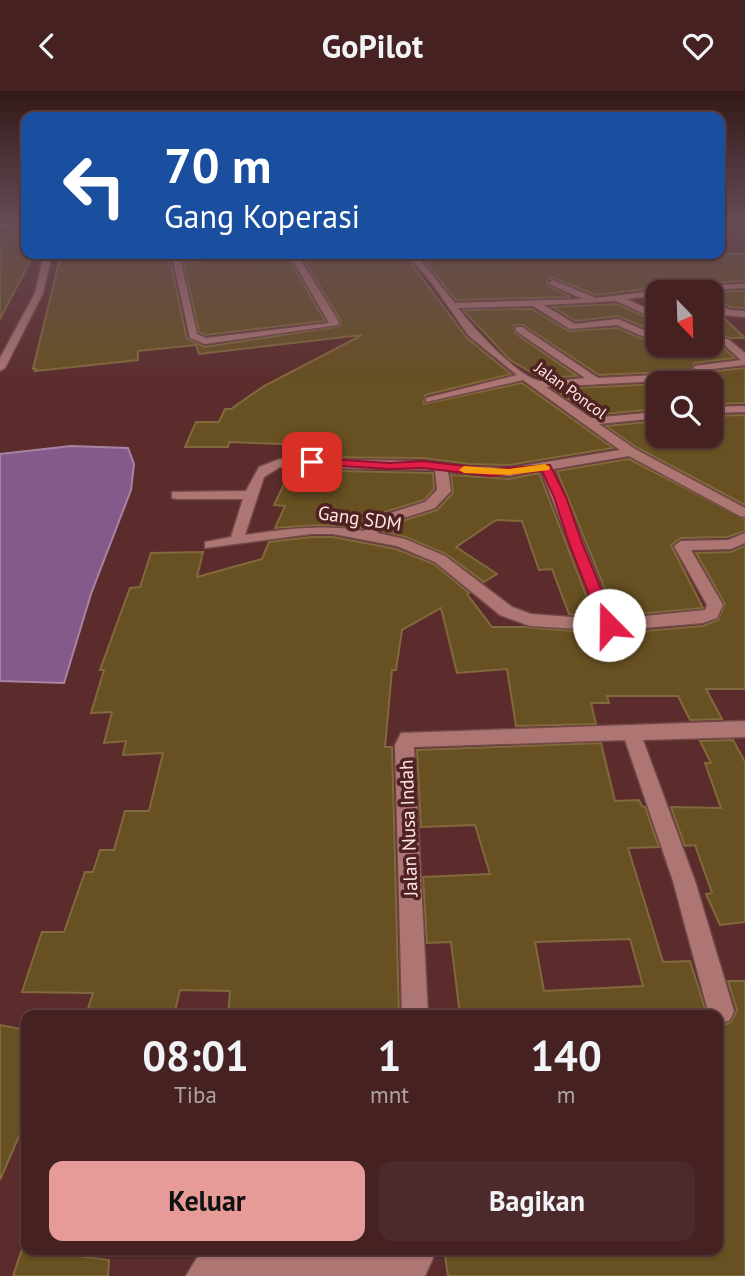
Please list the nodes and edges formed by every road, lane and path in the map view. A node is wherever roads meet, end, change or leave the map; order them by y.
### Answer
1 (43, 275) edge
2 (182, 275) edge
3 (306, 275) edge
4 (431, 275) edge
5 (552, 282) dead end
6 (745, 286) edge
7 (723, 288) edge
8 (646, 295) edge
9 (617, 298) junction
10 (595, 301) junction
11 (537, 305) junction
12 (451, 306) junction
13 (723, 310) edge
14 (646, 311) edge
15 (745, 314) edge
16 (519, 329) dead end
17 (646, 335) edge
18 (723, 341) edge
19 (745, 360) edge
20 (0, 368) edge
21 (526, 376) junction
22 (594, 380) junction
23 (537, 384) junction
24 (430, 400) dead end
25 (745, 409) edge
26 (723, 410) edge
27 (646, 416) edge
28 (587, 422) junction
29 (631, 452) junction
30 (441, 466) junction
31 (546, 467) junction
32 (177, 495) dead end
33 (251, 495) junction
34 (745, 513) edge
35 (366, 537) junction
36 (745, 537) edge
37 (237, 540) junction
38 (210, 545) dead end
39 (609, 625) junction
40 (745, 729) edge
41 (631, 732) junction
42 (415, 1010) edge
43 (721, 1010) edge
44 (419, 1255) edge
45 (202, 1276) edge

1 - 20 street
2 - 3 street
4 - 12 street, Jalan Poncol
5 - 10 street
6 - 7 street
8 - 9 street
9 - 10 street
9 - 14 street
10 - 11 street
11 - 12 street
11 - 17 street
12 - 21 street, Jalan Poncol
13 - 15 street
16 - 22 street
18 - 19 street
19 - 22 street
21 - 23 street, Jalan Poncol
21 - 24 street
22 - 23 street
23 - 28 street, Jalan Poncol
25 - 26 street
27 - 28 street
28 - 29 street, Jalan Poncol
29 - 31 street
29 - 34 street, Jalan Poncol
30 - 31 street
30 - 33 street
30 - 35 street
31 - 39 street
32 - 33 street
33 - 37 street
35 - 37 street, Gang SDM
35 - 39 street, Gang SDM
36 - 39 street, Gang SDM
37 - 38 street, Gang SDM
40 - 41 street, Jalan Nusa Indah
41 - 42 street, Jalan Nusa Indah
41 - 43 street
44 - 45 street

